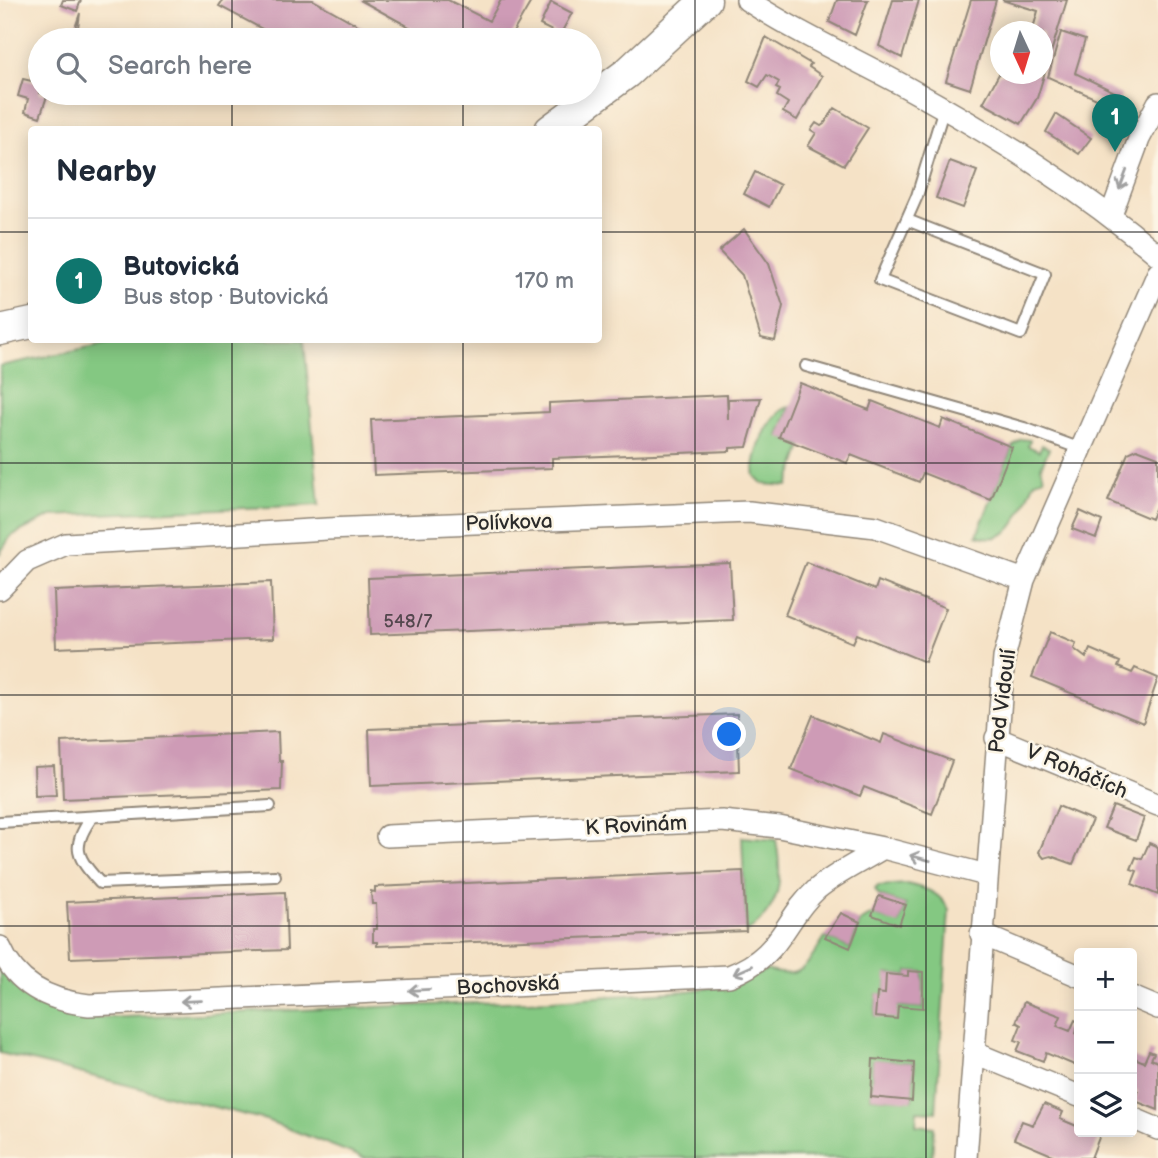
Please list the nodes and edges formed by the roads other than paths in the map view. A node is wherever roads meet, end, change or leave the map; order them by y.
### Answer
1 (706, 0) edge
2 (747, 0) edge
3 (602, 92) edge
4 (1158, 103) edge
5 (584, 105) edge
6 (944, 108) junction
7 (555, 126) edge
8 (1111, 215) junction
9 (906, 220) junction
10 (1158, 255) edge
11 (1158, 273) edge
12 (28, 324) edge
13 (0, 330) edge
14 (806, 366) dead end
15 (1081, 449) junction
16 (1024, 580) junction
17 (0, 589) edge
18 (996, 738) junction
19 (1158, 805) edge
20 (270, 806) dead end
21 (92, 817) junction
22 (0, 822) edge
23 (387, 836) dead end
24 (883, 848) junction
25 (986, 875) junction
26 (275, 876) dead end
27 (981, 934) junction
28 (0, 947) edge
29 (1074, 974) edge
30 (1137, 999) edge
31 (1158, 1008) edge
32 (975, 1053) junction
33 (1074, 1094) edge
34 (1137, 1120) edge
35 (1158, 1129) edge
36 (967, 1158) edge

1 - 3 main road
2 - 6 street
4 -> 8 street
5 - 7 main road
6 - 8 street
6 - 9 lane
8 - 10 street
9 - 9 lane
11 - 15 street, Pod Vidoulí
12 - 13 main road
14 - 15 lane
15 - 16 street, Pod Vidoulí
16 - 17 street, Polívkova
16 - 18 street, Pod Vidoulí
18 - 19 street, V Roháčích
18 - 25 street, Pod Vidoulí
20 - 21 lane
21 - 22 lane
21 - 26 lane
23 - 24 street, K Rovinám
25 -> 24 street
24 -> 28 street, Bochovská
25 - 27 street, Pod Vidoulí
27 - 29 street
27 - 32 street, Pod Vidoulí
30 - 31 street
32 - 33 street
32 - 36 street, Pod Vidoulí
34 - 35 street

